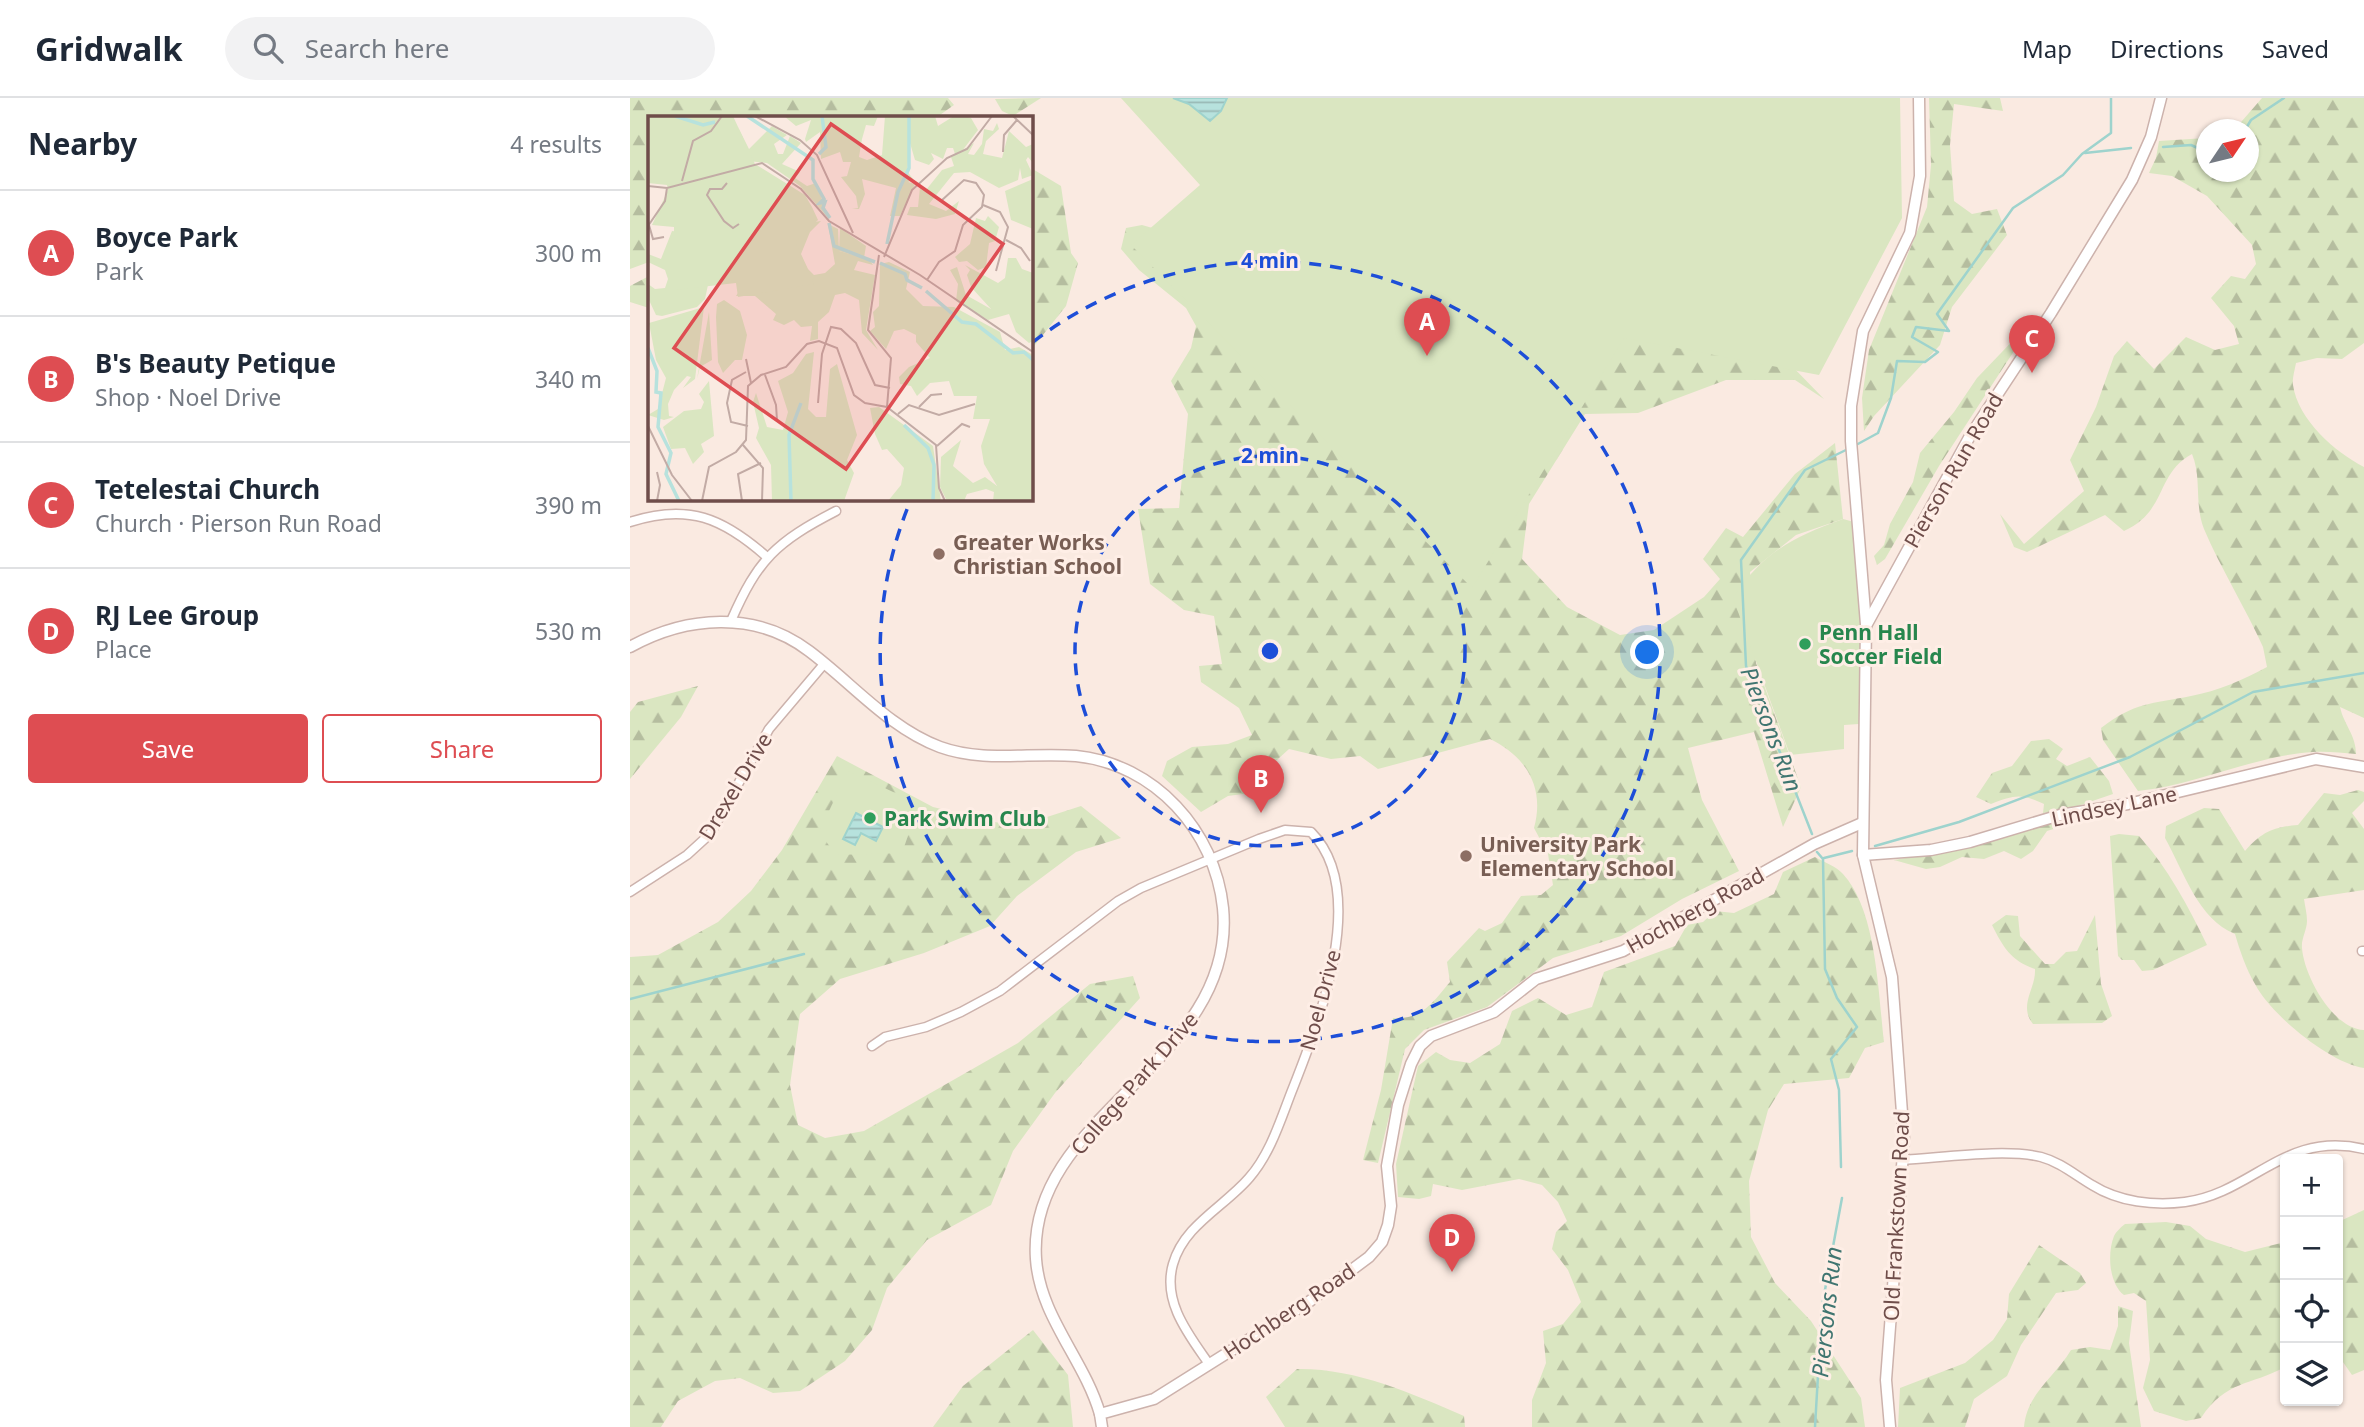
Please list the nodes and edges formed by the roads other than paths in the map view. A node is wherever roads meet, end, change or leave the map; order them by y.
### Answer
1 (1919, 98) edge
2 (2161, 98) edge
3 (836, 512) dead end
4 (630, 522) edge
5 (767, 557) junction
6 (731, 621) junction
7 (1867, 624) junction
8 (630, 647) edge
9 (824, 664) junction
10 (2364, 767) edge
11 (1862, 823) junction
12 (1863, 855) junction
13 (1211, 860) junction
14 (630, 892) edge
15 (872, 1045) dead end
16 (2364, 1149) edge
17 (1902, 1160) junction
18 (1209, 1364) junction
19 (1100, 1414) junction
20 (1102, 1427) edge
21 (1890, 1427) edge

1 - 7 street, Old Frankstown Road
2 - 7 street, Pierson Run Road
3 - 5 street
4 - 5 street
5 - 6 street
6 - 8 street, College Park Drive
6 - 9 street, College Park Drive
7 - 11 street, Old Frankstown Road
9 - 13 street, College Park Drive
9 - 14 street, Drexel Drive
10 - 12 street, Lindsey Lane
11 - 12 street, Old Frankstown Road
11 - 18 street, Hochberg Road
12 - 17 street, Old Frankstown Road
13 - 15 street, Noel Drive
13 - 18 street, Noel Drive
13 - 19 street, College Park Drive
16 - 17 street
17 - 21 street, Old Frankstown Road
18 - 19 street, Hochberg Road
19 - 20 street

